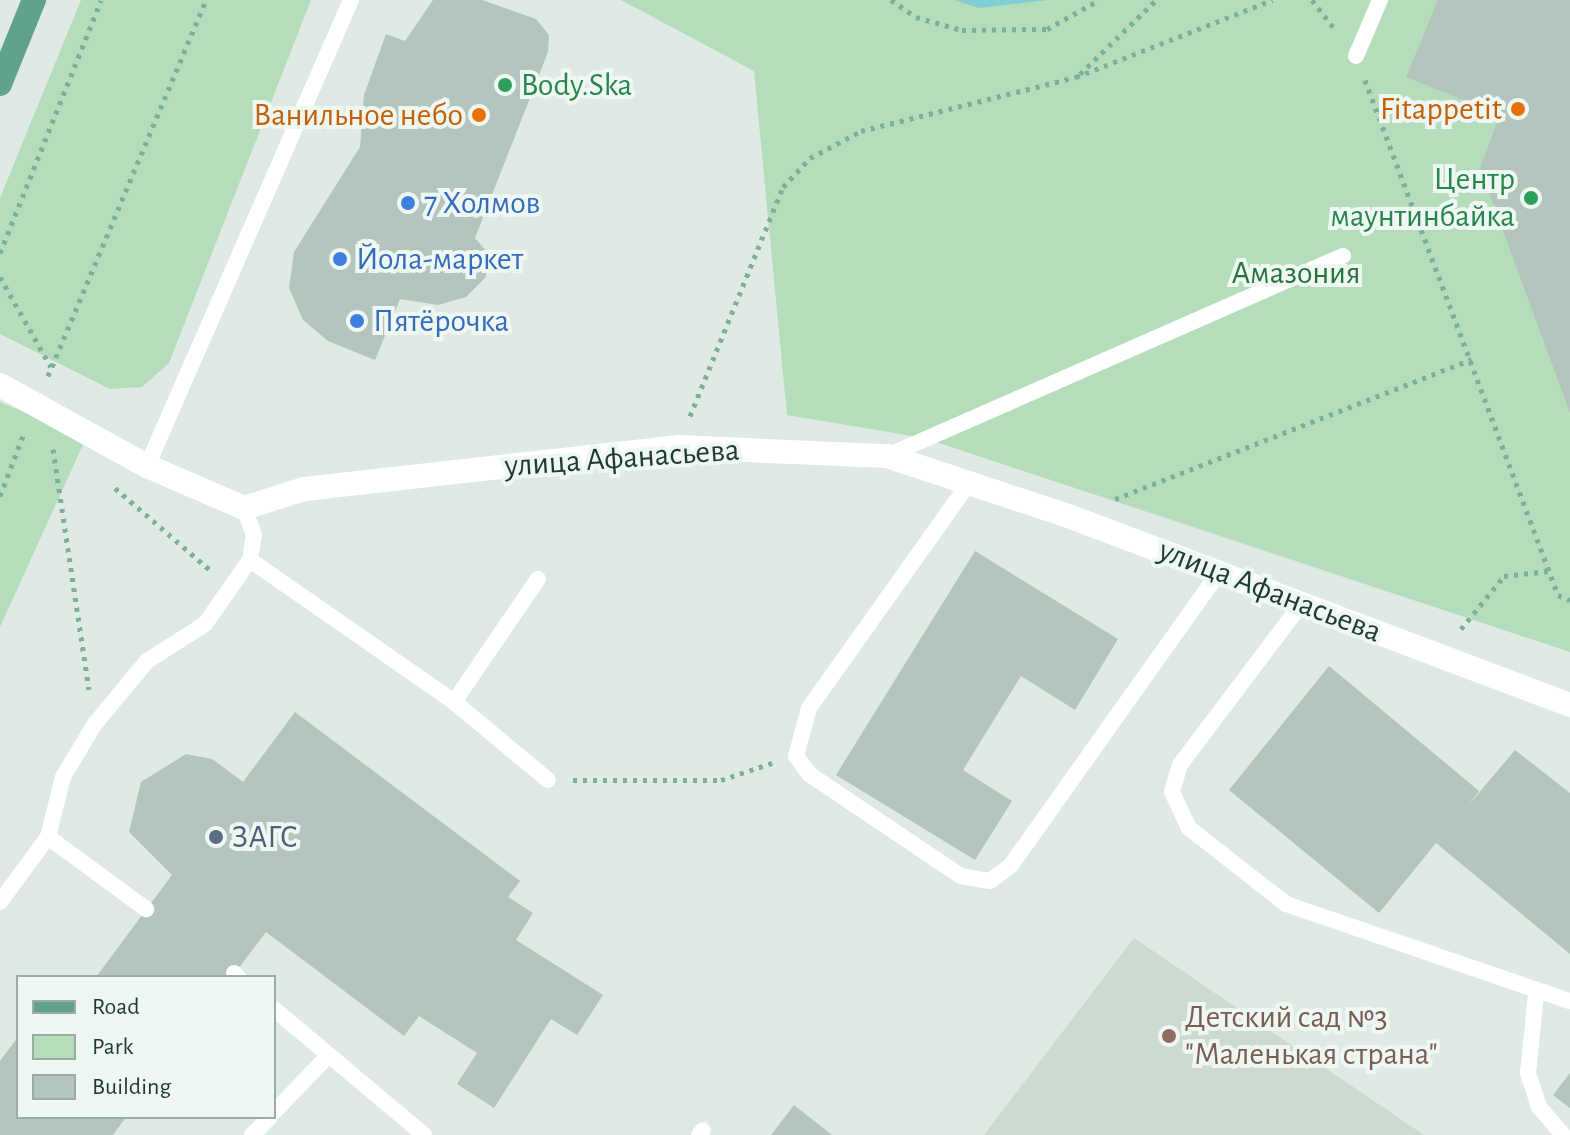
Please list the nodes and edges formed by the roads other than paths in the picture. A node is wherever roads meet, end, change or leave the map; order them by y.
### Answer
1 (34, 0) edge
2 (351, 0) edge
3 (1380, 0) edge
4 (1356, 56) road end
5 (0, 84) edge
6 (1343, 256) dead end
7 (0, 385) edge
8 (887, 456) junction
9 (147, 466) junction
10 (969, 483) junction
11 (244, 508) junction
12 (250, 560) junction
13 (1219, 572) junction
14 (538, 579) dead end
15 (1302, 603) junction
16 (454, 702) junction
17 (1570, 705) edge
18 (548, 780) road end
19 (48, 837) junction
20 (0, 902) edge
21 (146, 909) dead end
22 (1536, 994) junction
23 (1570, 1001) edge
24 (276, 1011) edge
25 (327, 1057) junction
26 (276, 1110) edge
27 (268, 1119) edge
28 (252, 1135) edge
29 (424, 1135) edge
30 (1563, 1135) edge

1 - 5 main road
2 - 9 lane
3 - 4 lane
6 - 8 lane
7 - 9 street
8 - 10 street, улица Афанасьева
8 - 11 street, улица Афанасьева
9 - 11 street
10 - 13 street, улица Афанасьева
10 - 13 lane
11 - 12 lane
12 - 16 lane
12 - 19 lane
13 - 15 street, улица Афанасьева
14 - 16 lane
15 - 17 street, улица Афанасьева
15 - 22 lane
16 - 18 lane
19 - 20 lane
19 - 21 lane
22 - 23 lane
22 - 30 lane
24 - 25 lane
25 - 26 lane
25 - 29 lane
27 - 28 lane

